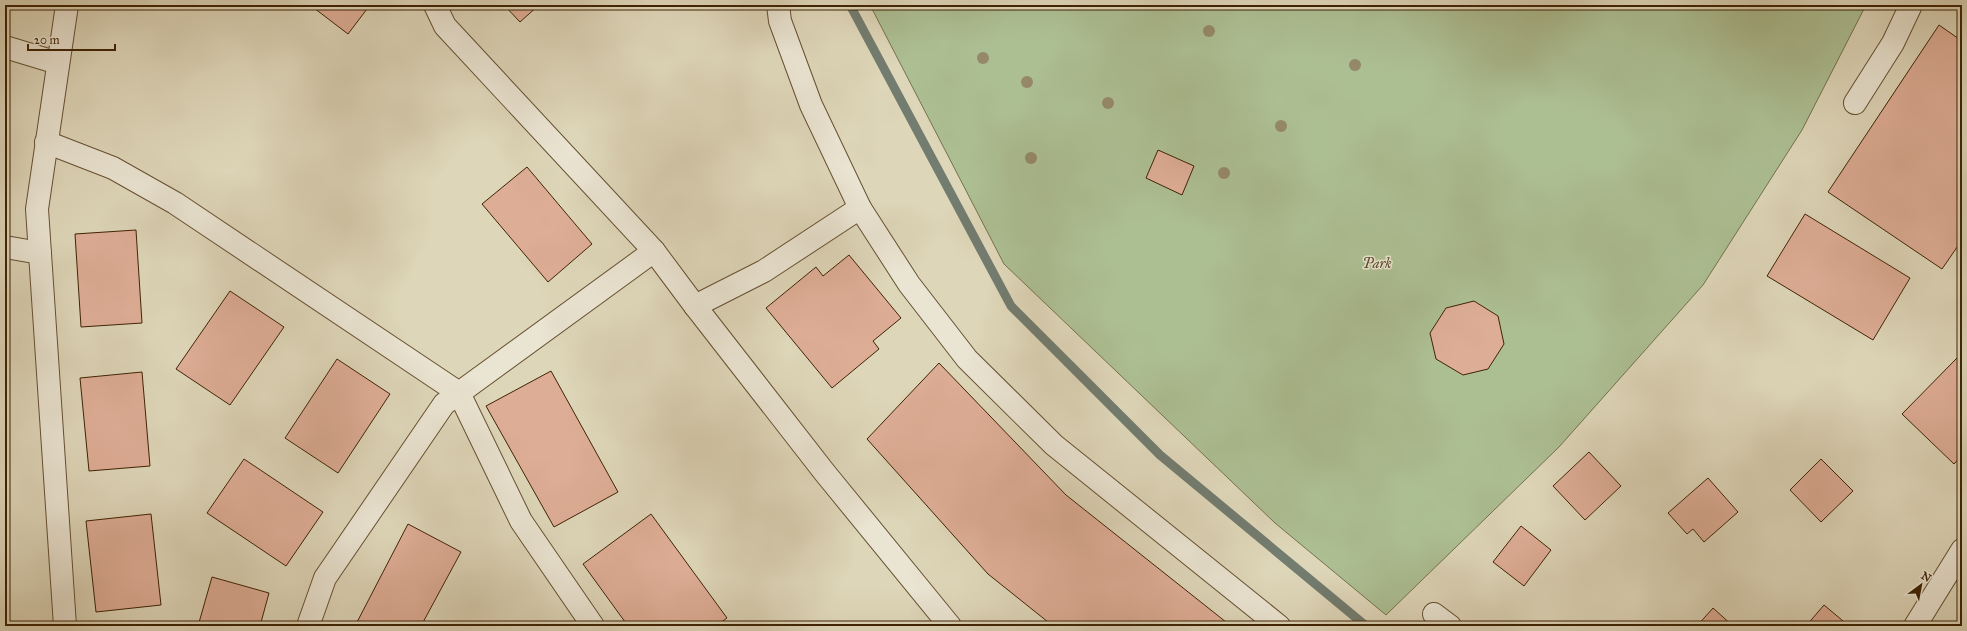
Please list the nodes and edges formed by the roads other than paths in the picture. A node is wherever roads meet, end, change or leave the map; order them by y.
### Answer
1 (67, 5) edge
2 (435, 5) edge
3 (778, 5) edge
4 (1911, 5) edge
5 (5, 47) edge
6 (58, 63) junction
7 (1855, 103) dead end
8 (46, 142) junction
9 (860, 208) junction
10 (5, 247) edge
11 (654, 251) junction
12 (40, 253) junction
13 (695, 306) junction
14 (459, 393) junction
15 (1962, 550) edge
16 (65, 626) edge
17 (308, 626) edge
18 (593, 626) edge
19 (950, 626) edge
20 (1279, 626) edge
21 (1915, 626) edge

1 - 6 street
2 - 11 street
3 - 9 street
4 - 7 street
5 - 6 street
6 - 8 street
8 - 12 street
8 - 14 street
9 - 13 street
9 - 20 street
10 - 12 street
11 - 13 street
11 - 14 street
12 - 16 street
13 - 19 street
14 - 17 street
14 - 18 street
15 - 21 street

